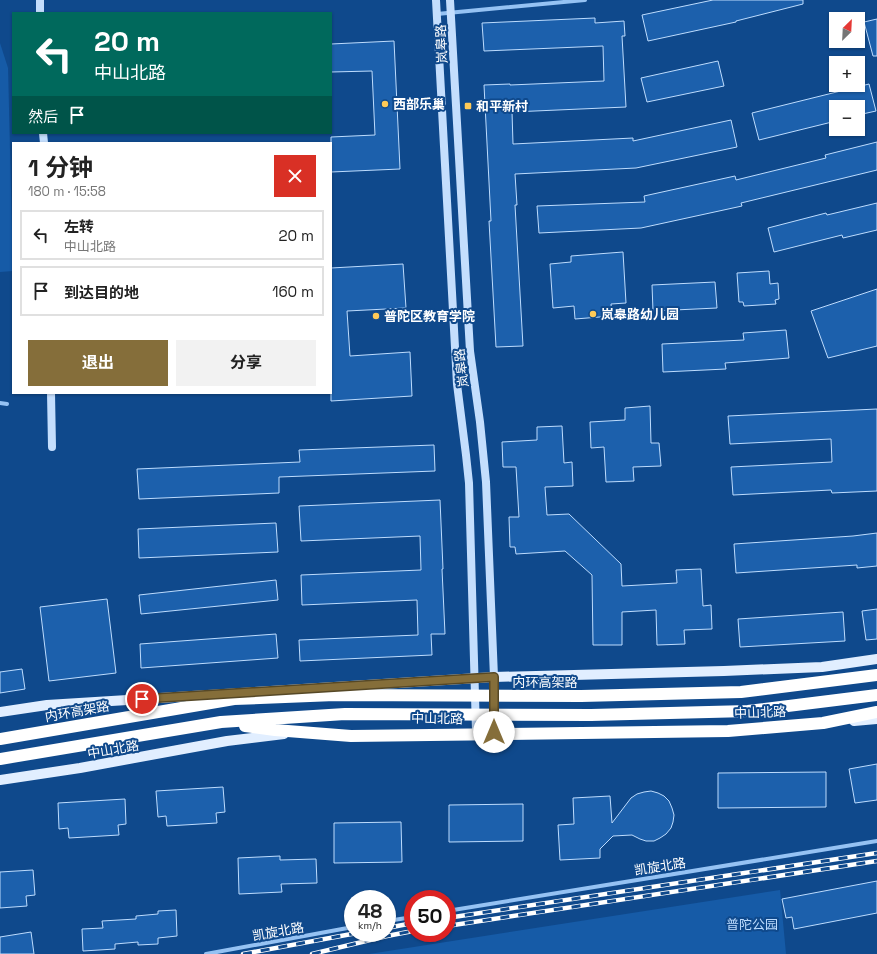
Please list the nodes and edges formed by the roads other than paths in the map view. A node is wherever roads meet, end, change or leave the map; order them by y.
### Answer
1 (40, 0) edge
2 (436, 0) edge
3 (450, 0) edge
4 (586, 0) edge
5 (40, 12) edge
6 (451, 13) junction
7 (437, 14) junction
8 (51, 394) edge
9 (0, 403) edge
10 (6, 404) dead end
11 (52, 447) dead end
12 (877, 659) edge
13 (877, 675) edge
14 (494, 677) junction
15 (475, 678) junction
16 (877, 695) edge
17 (0, 712) edge
18 (877, 712) edge
19 (877, 719) edge
20 (220, 722) junction
21 (476, 731) junction
22 (494, 732) junction
23 (0, 739) edge
24 (0, 759) edge
25 (0, 780) edge
26 (877, 841) edge
27 (456, 910) edge
28 (344, 929) edge
29 (206, 954) edge

1 - 5 main road
2 - 7 main road, 岚皋路
3 - 6 main road, 岚皋路
4 - 6 street
6 - 7 street
6 - 14 main road, 岚皋路
7 - 15 main road, 岚皋路
8 - 11 main road
9 - 10 street
12 - 14 main road
13 - 23 highway, 内环高架路, bridge
14 - 15 main road
14 - 22 main road, 岚皋路
15 - 17 main road
15 - 21 main road, 岚皋路
16 - 20 highway, bridge
18 - 20 highway, bridge
19 - 22 main road, 中山北路
20 - 24 highway, bridge
21 - 22 main road, 中山北路
21 - 25 main road, 中山北路
26 - 27 street, 凯旋北路
28 - 29 street, 凯旋北路

